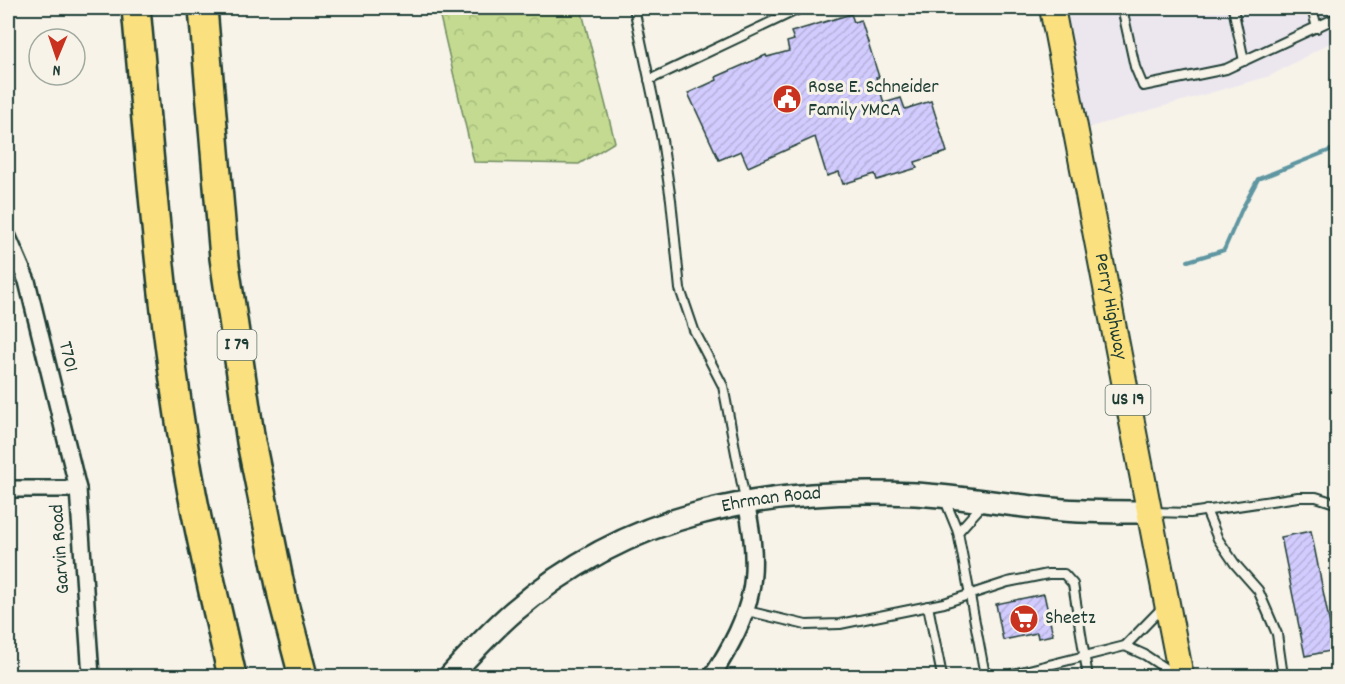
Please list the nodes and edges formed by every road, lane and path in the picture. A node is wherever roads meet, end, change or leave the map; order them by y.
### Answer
1 (136, 8) edge
2 (203, 8) edge
3 (634, 8) edge
4 (801, 8) edge
5 (1052, 8) edge
6 (1122, 8) edge
7 (1233, 8) edge
8 (1312, 8) edge
9 (1338, 17) edge
10 (1317, 28) junction
11 (1244, 61) junction
12 (650, 80) junction
13 (8, 237) edge
14 (8, 489) edge
15 (78, 489) junction
16 (943, 496) junction
17 (987, 500) junction
18 (746, 502) junction
19 (1338, 504) edge
20 (1206, 510) junction
21 (1149, 512) junction
22 (958, 532) junction
23 (969, 594) junction
24 (1167, 602) junction
25 (928, 606) junction
26 (747, 611) junction
27 (1125, 646) junction
28 (1085, 656) junction
29 (91, 676) edge
30 (232, 676) edge
31 (303, 676) edge
32 (450, 676) edge
33 (712, 676) edge
34 (942, 676) edge
35 (990, 676) edge
36 (1005, 676) edge
37 (1085, 676) edge
38 (1180, 676) edge
39 (1284, 676) edge

1 - 30 highway
2 - 31 highway, I 79
3 - 12 lane
4 - 12 lane
5 - 21 main road, Perry Highway / US 19
6 - 11 lane
7 - 11 lane
8 - 10 lane
9 - 10 lane
10 - 11 lane
12 - 18 lane
13 - 15 street, T701
14 - 15 street, Garvin Road
15 - 29 street, Garvin Road
16 - 17 street, Ehrman Road
16 - 18 street, Ehrman Road
16 - 22 lane
17 - 21 street, Ehrman Road
17 - 22 lane
18 - 26 street
18 - 32 street, Ehrman Road
19 - 20 lane
20 - 21 lane
20 - 39 lane
21 - 24 main road, Perry Highway / US 19
22 - 23 lane
23 - 25 lane
23 - 28 lane
23 - 35 lane
24 - 27 lane
24 - 38 main road, Perry Highway / US 19
25 - 26 lane
25 - 34 lane
26 - 33 street
27 - 28 lane
27 - 38 lane
28 - 36 lane
28 - 37 lane

